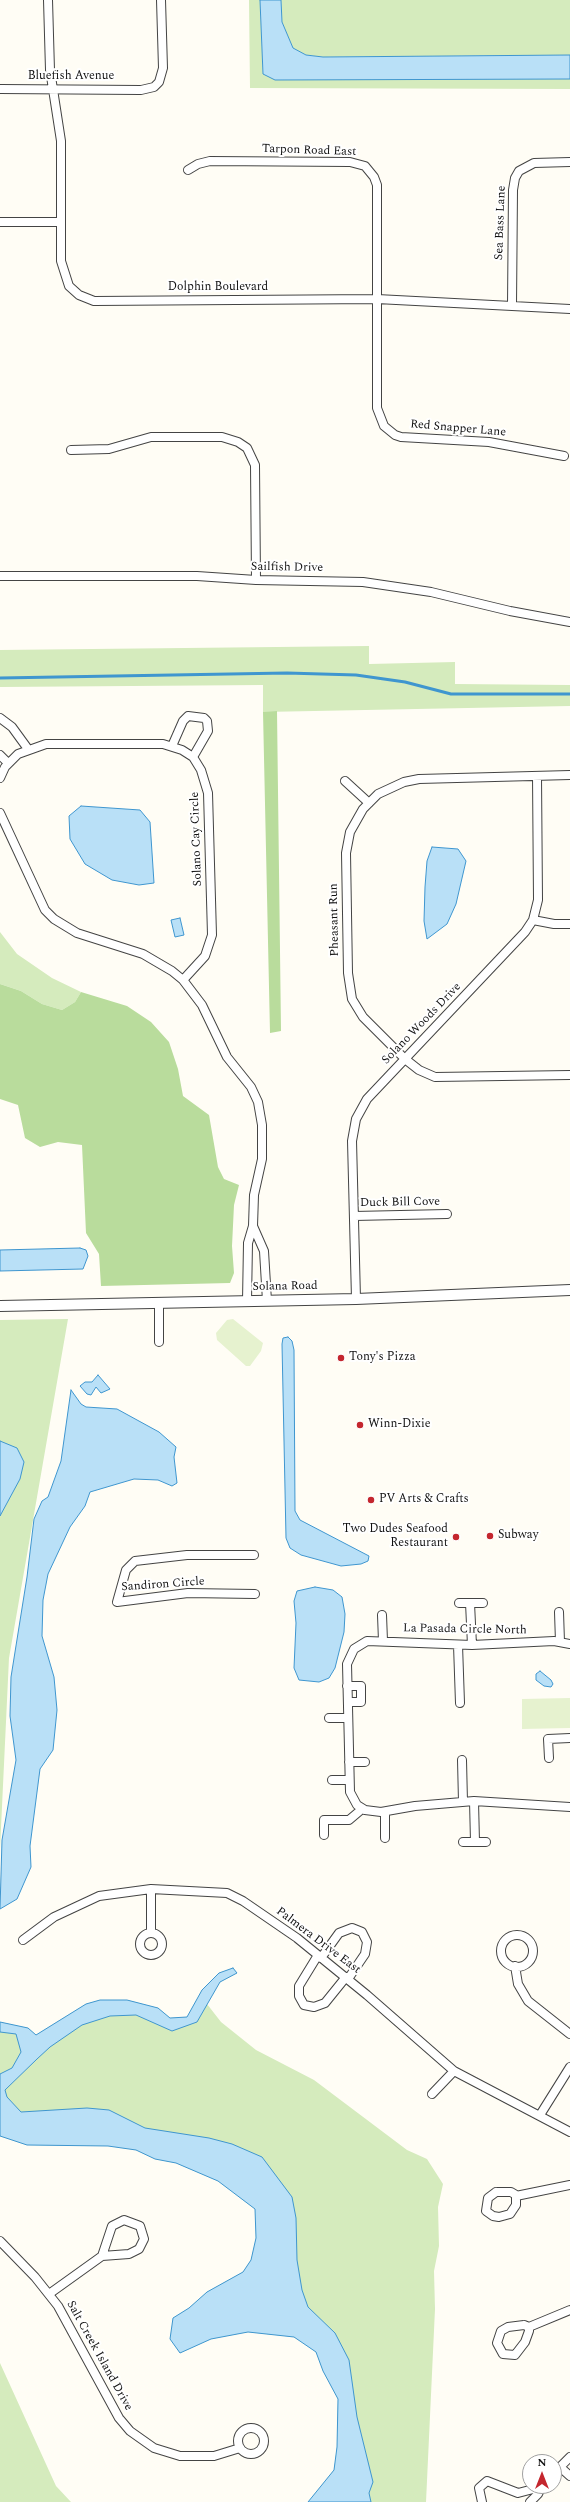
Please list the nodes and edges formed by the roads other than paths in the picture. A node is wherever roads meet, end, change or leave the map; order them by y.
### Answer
1 (48, 0) edge
2 (162, 0) edge
3 (0, 89) edge
4 (54, 89) junction
5 (570, 162) edge
6 (188, 170) dead end
7 (0, 222) edge
8 (61, 222) junction
9 (378, 299) junction
10 (512, 305) junction
11 (570, 310) edge
12 (71, 450) dead end
13 (564, 456) dead end
14 (0, 576) edge
15 (256, 580) junction
16 (570, 622) edge
17 (0, 718) edge
18 (172, 746) junction
19 (28, 749) junction
20 (0, 755) edge
21 (193, 757) junction
22 (8, 763) junction
23 (570, 775) edge
24 (537, 776) junction
25 (0, 778) edge
26 (345, 781) dead end
27 (369, 803) junction
28 (0, 813) edge
29 (533, 920) junction
30 (570, 924) edge
31 (183, 980) junction
32 (405, 1059) junction
33 (570, 1075) edge
34 (447, 1214) dead end
35 (354, 1216) junction
36 (253, 1226) junction
37 (570, 1290) edge
38 (356, 1299) junction
39 (247, 1301) junction
40 (267, 1301) junction
41 (159, 1302) junction
42 (0, 1306) edge
43 (159, 1342) dead end
44 (254, 1555) dead end
45 (255, 1594) dead end
46 (459, 1603) dead end
47 (470, 1603) junction
48 (484, 1603) dead end
49 (559, 1612) dead end
50 (382, 1615) dead end
51 (383, 1641) junction
52 (560, 1642) junction
53 (570, 1644) edge
54 (458, 1645) junction
55 (472, 1645) junction
56 (347, 1686) junction
57 (348, 1702) junction
58 (460, 1703) dead end
59 (329, 1718) dead end
60 (348, 1718) junction
61 (570, 1738) edge
62 (549, 1758) dead end
63 (462, 1760) dead end
64 (349, 1762) junction
65 (365, 1762) dead end
66 (332, 1780) dead end
67 (349, 1782) junction
68 (474, 1801) junction
69 (463, 1802) junction
70 (570, 1807) edge
71 (362, 1809) junction
72 (385, 1812) junction
73 (324, 1835) dead end
74 (385, 1838) dead end
75 (463, 1842) dead end
76 (475, 1842) junction
77 (486, 1842) dead end
78 (151, 1889) junction
79 (151, 1932) dead end
80 (23, 1940) dead end
81 (319, 1956) junction
82 (515, 1966) dead end
83 (347, 1978) junction
84 (570, 2034) edge
85 (570, 2067) edge
86 (454, 2071) junction
87 (432, 2094) dead end
88 (540, 2115) junction
89 (570, 2132) edge
90 (570, 2185) edge
91 (516, 2196) dead end
92 (0, 2241) edge
93 (102, 2256) junction
94 (49, 2294) junction
95 (570, 2310) edge
96 (529, 2327) dead end
97 (240, 2448) dead end
98 (570, 2457) edge
99 (562, 2465) edge
100 (522, 2492) edge
101 (538, 2494) edge
102 (482, 2502) edge
103 (530, 2502) edge

1 - 4 street, Dolphin Boulevard
2 - 4 street, Bluefish Avenue
3 - 4 street, Bluefish Avenue
4 - 8 street, Dolphin Boulevard
5 - 10 street, Sea Bass Lane
6 - 9 street, Tarpon Road East
7 - 8 street
8 - 9 street, Dolphin Boulevard
9 - 10 street, Dolphin Boulevard
9 - 13 street, Red Snapper Lane
10 - 11 street, Dolphin Boulevard
12 - 15 street
14 - 15 street, Sailfish Drive
15 - 16 street, Sailfish Drive
17 - 19 street
18 - 19 street
18 - 21 street
18 - 21 street
19 - 22 street
20 - 22 street
21 - 31 street, Solano Cay Circle
22 - 25 street
23 - 24 street, Pheasant Run
24 - 27 street, Pheasant Run
24 - 29 street, Solano Woods Drive
26 - 27 street
27 - 32 street, Pheasant Run
28 - 31 street
29 - 30 street
29 - 32 street, Solano Woods Drive
31 - 36 street
32 - 33 street, Pheasant Run
32 - 35 street, Solano Woods Drive
34 - 35 street, Duck Bill Cove
35 - 38 street, Solano Woods Drive
36 - 39 street
36 - 40 street
37 - 38 street, Solana Road
38 - 40 street, Solana Road
39 - 40 street, Solana Road
39 - 41 street, Solana Road
41 - 42 street, Solana Road
41 - 43 street
44 - 45 street, Sandiron Circle
46 - 47 street
47 - 48 street
47 - 55 street
49 - 52 street
50 - 51 street
51 - 54 street, La Pasada Circle North
51 - 56 street, La Pasada Circle North
52 - 53 street, La Pasada Circle North
52 - 55 street, La Pasada Circle North
54 - 55 street, La Pasada Circle North
54 - 58 street
56 - 57 street
56 - 57 street
57 - 60 street
59 - 60 street
60 - 64 street
61 - 62 street
63 - 69 street
64 - 65 street
64 - 67 street
66 - 67 street
67 - 71 street
68 - 69 street
68 - 70 street
68 - 76 street
69 - 72 street
71 - 72 street
71 - 73 street
72 - 74 street
75 - 76 street
76 - 77 street
78 - 79 street
78 - 80 street, Palmera Drive East
78 - 81 street, Palmera Drive East
81 - 83 street, Palmera Drive East
81 - 83 street
81 - 83 street
82 - 84 street
83 - 86 street, Palmera Drive East
85 - 88 street
86 - 87 street
86 - 88 street, Palmera Drive East
88 - 89 street, Palmera Drive East
90 - 91 street
92 - 94 street, Salt Creek Island Drive
93 - 93 street
93 - 94 street
94 - 97 street, Salt Creek Island Drive
95 - 96 street
98 - 99 street
100 - 102 street
101 - 103 street

